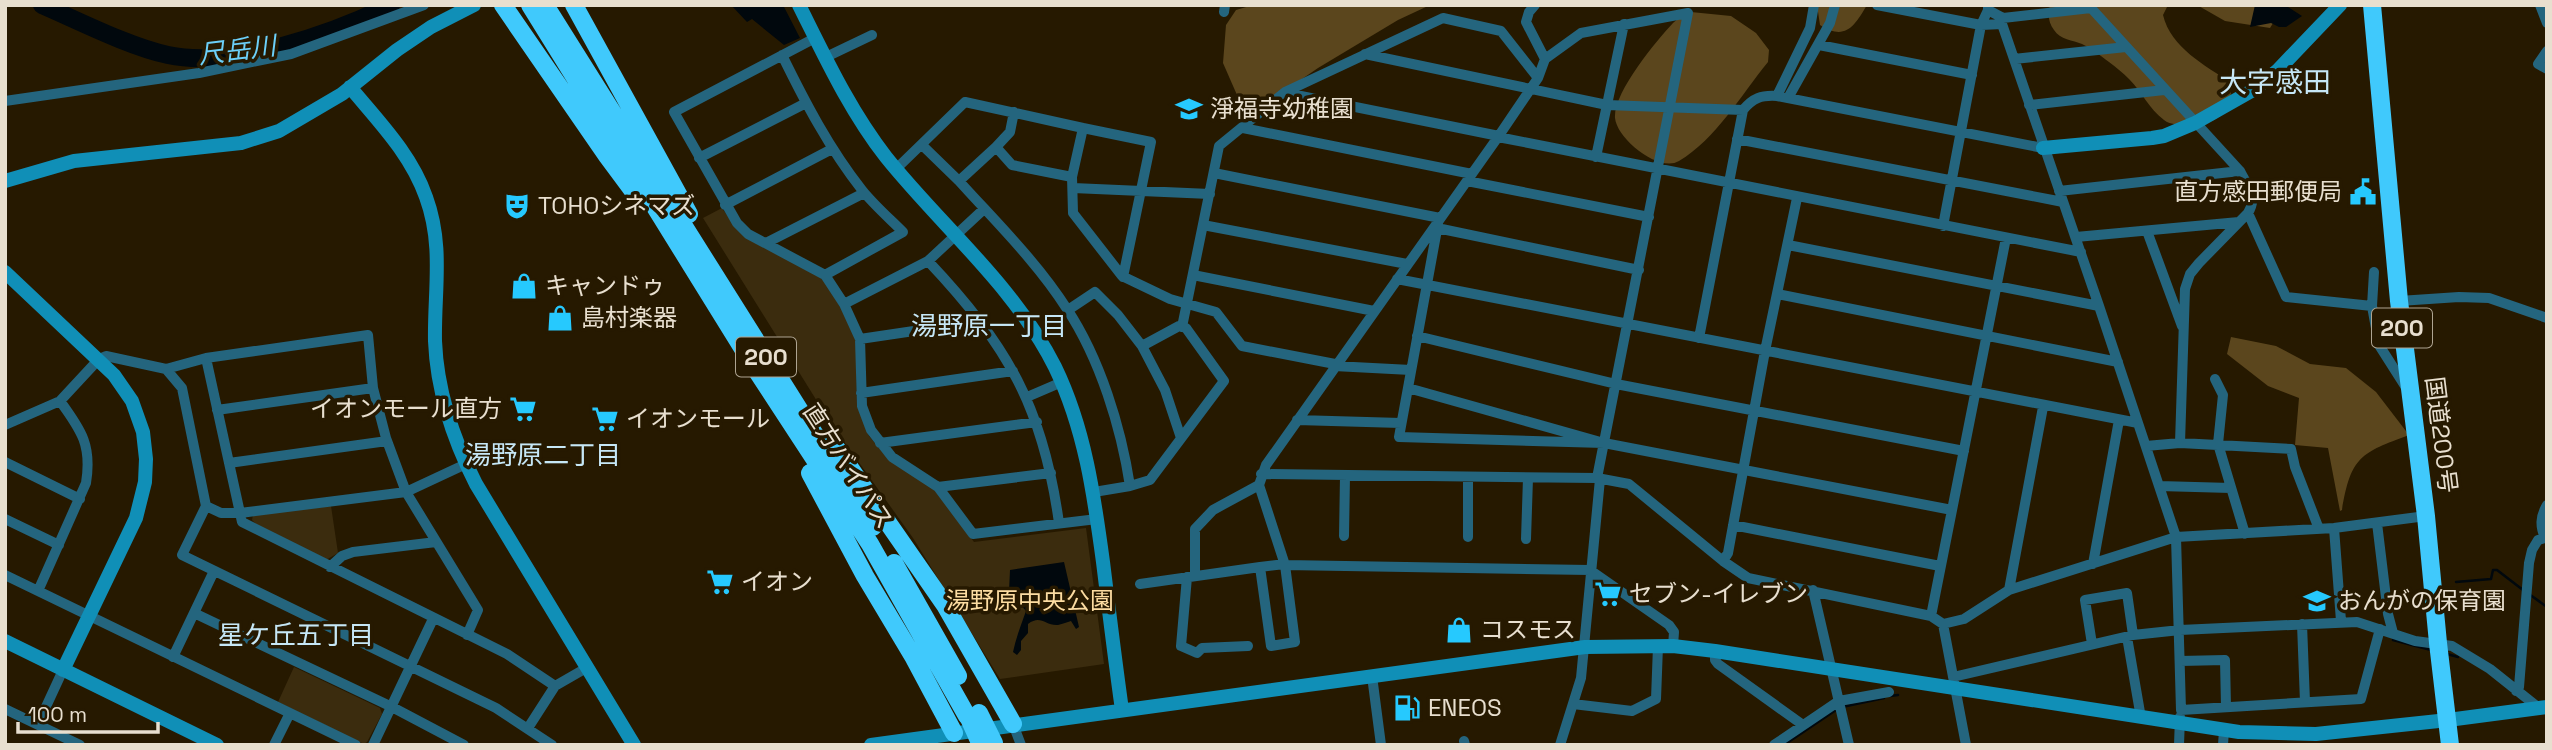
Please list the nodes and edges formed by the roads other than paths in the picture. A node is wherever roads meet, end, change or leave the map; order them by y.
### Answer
1 (424, 5) edge
2 (474, 5) edge
3 (503, 5) edge
4 (574, 5) edge
5 (799, 5) edge
6 (1535, 5) edge
7 (1814, 5) edge
8 (1835, 5) edge
9 (1877, 5) edge
10 (2340, 5) edge
11 (2372, 5) edge
12 (2540, 5) edge
13 (536, 6) edge
14 (2091, 7) edge
15 (1988, 8) edge
16 (2003, 21) junction
17 (2547, 23) edge
18 (1624, 24) junction
19 (1981, 25) junction
20 (872, 35) dead end
21 (815, 38) junction
22 (1819, 45) junction
23 (2126, 47) junction
24 (2547, 51) edge
25 (1364, 54) junction
26 (782, 55) junction
27 (826, 57) junction
28 (1545, 60) junction
29 (2014, 60) junction
30 (2547, 69) edge
31 (1972, 75) junction
32 (1538, 78) junction
33 (350, 88) junction
34 (1530, 90) junction
35 (2164, 90) junction
36 (1286, 92) junction
37 (1777, 96) junction
38 (1788, 98) junction
39 (5, 101) edge
40 (806, 103) junction
41 (1606, 105) junction
42 (2029, 105) junction
43 (1670, 107) junction
44 (1743, 110) junction
45 (1014, 113) junction
46 (2194, 123) junction
47 (1083, 128) junction
48 (1243, 128) junction
49 (1961, 133) junction
50 (1499, 136) junction
51 (1737, 139) junction
52 (922, 145) junction
53 (996, 147) junction
54 (2043, 148) junction
55 (832, 149) junction
56 (1596, 157) junction
57 (699, 158) junction
58 (896, 169) junction
59 (1659, 170) junction
60 (2240, 171) junction
61 (1214, 173) junction
62 (1072, 177) junction
63 (1469, 177) junction
64 (5, 181) edge
65 (958, 181) junction
66 (1952, 182) junction
67 (1728, 184) junction
68 (1073, 188) junction
69 (1140, 191) junction
70 (2059, 191) junction
71 (864, 193) junction
72 (1210, 194) junction
73 (1797, 198) junction
74 (2063, 202) junction
75 (725, 205) junction
76 (984, 209) junction
77 (2248, 213) junction
78 (1649, 217) junction
79 (1439, 222) junction
80 (2239, 222) junction
81 (1203, 225) junction
82 (1943, 226) junction
83 (2147, 231) junction
84 (956, 235) junction
85 (2076, 237) junction
86 (2006, 239) junction
87 (766, 243) junction
88 (1788, 245) junction
89 (2081, 252) junction
90 (928, 261) junction
91 (1408, 264) junction
92 (1639, 270) junction
93 (5, 272) edge
94 (2374, 272) dead end
95 (825, 275) junction
96 (1193, 275) junction
97 (1123, 277) junction
98 (1397, 279) junction
99 (1427, 284) junction
100 (1997, 286) junction
101 (1777, 294) junction
102 (728, 296) junction
103 (2399, 301) junction
104 (844, 304) junction
105 (1187, 305) junction
106 (2099, 306) junction
107 (2372, 306) junction
108 (1068, 310) junction
109 (1374, 311) junction
110 (2547, 318) edge
111 (981, 321) junction
112 (1628, 324) junction
113 (729, 325) junction
114 (1182, 327) junction
115 (2184, 330) junction
116 (1987, 335) junction
117 (1417, 336) junction
118 (1699, 338) junction
119 (860, 339) junction
120 (1142, 346) junction
121 (1765, 351) junction
122 (206, 358) junction
123 (99, 359) junction
124 (758, 359) junction
125 (2118, 362) junction
126 (1335, 365) junction
127 (166, 369) junction
128 (1411, 370) junction
129 (1013, 371) junction
130 (2215, 379) dead end
131 (1062, 382) junction
132 (1616, 384) junction
133 (373, 388) junction
134 (1408, 388) junction
135 (862, 393) junction
136 (1976, 394) junction
137 (1027, 397) junction
138 (2411, 397) junction
139 (60, 401) junction
140 (2043, 407) junction
141 (217, 410) junction
142 (1754, 411) junction
143 (1297, 420) junction
144 (2119, 420) junction
145 (1037, 422) junction
146 (1401, 423) junction
147 (2138, 424) junction
148 (5, 425) edge
149 (1181, 438) junction
150 (387, 441) junction
151 (880, 443) junction
152 (1604, 443) junction
153 (2180, 443) junction
154 (2218, 444) junction
155 (2146, 446) junction
156 (1964, 451) junction
157 (5, 462) edge
158 (229, 463) junction
159 (466, 464) junction
160 (1743, 470) junction
161 (1051, 473) junction
162 (1261, 474) junction
163 (1345, 476) junction
164 (1468, 477) junction
165 (1528, 478) junction
166 (1599, 479) junction
167 (1259, 485) junction
168 (1130, 486) junction
169 (2159, 486) junction
170 (938, 487) junction
171 (2231, 488) junction
172 (406, 492) junction
173 (1094, 492) junction
174 (80, 499) junction
175 (2547, 505) edge
176 (206, 506) junction
177 (1952, 510) junction
178 (240, 513) junction
179 (2426, 516) junction
180 (5, 519) edge
181 (1097, 519) junction
182 (1059, 523) junction
183 (2377, 523) junction
184 (1733, 525) junction
185 (2334, 528) junction
186 (2319, 529) junction
187 (2245, 534) junction
188 (1344, 536) dead end
189 (1468, 537) dead end
190 (2176, 537) junction
191 (2546, 538) edge
192 (1526, 539) dead end
193 (436, 542) junction
194 (59, 545) junction
195 (1723, 561) junction
196 (2093, 564) junction
197 (1285, 565) junction
198 (1940, 566) junction
199 (330, 567) junction
200 (1260, 567) junction
201 (1590, 570) junction
202 (214, 571) junction
203 (5, 575) edge
204 (1191, 577) junction
205 (1140, 584) dead end
206 (1813, 590) junction
207 (2009, 590) junction
208 (38, 591) junction
209 (194, 613) junction
210 (88, 616) junction
211 (1931, 616) junction
212 (433, 619) junction
213 (2341, 621) junction
214 (1943, 624) junction
215 (2302, 624) junction
216 (2180, 629) junction
217 (2380, 629) junction
218 (2393, 633) junction
219 (467, 635) junction
220 (2130, 636) junction
221 (5, 641) edge
222 (2092, 644) junction
223 (1248, 646) dead end
224 (1665, 646) junction
225 (1585, 647) junction
226 (1715, 651) junction
227 (2439, 652) junction
228 (173, 657) junction
229 (2180, 661) junction
230 (411, 666) junction
231 (588, 667) junction
232 (1832, 668) junction
233 (63, 670) junction
234 (1372, 676) junction
235 (1953, 682) junction
236 (555, 686) junction
237 (2516, 691) junction
238 (1889, 692) dead end
239 (2305, 702) junction
240 (1573, 704) junction
241 (1840, 706) junction
242 (391, 707) junction
243 (2226, 707) junction
244 (2543, 707) edge
245 (5, 709) edge
246 (1122, 710) junction
247 (290, 713) junction
248 (2180, 717) junction
249 (2141, 718) junction
250 (2448, 720) junction
251 (38, 724) junction
252 (1013, 724) junction
253 (1803, 725) junction
254 (528, 728) junction
255 (2224, 738) edge
256 (957, 739) edge
257 (990, 744) edge
258 (80, 745) edge
259 (217, 745) edge
260 (274, 745) edge
261 (356, 745) edge
262 (373, 745) edge
263 (464, 745) edge
264 (552, 745) edge
265 (634, 745) edge
266 (871, 745) edge
267 (1021, 745) edge
268 (1381, 745) edge
269 (1560, 745) edge
270 (1774, 745) edge
271 (1849, 745) edge
272 (1966, 745) edge
273 (2179, 745) edge
274 (2450, 745) edge

1 - 39 street
2 - 33 street
3 - 113 highway
4 - 102 highway
5 - 21 street
6 - 28 street
7 - 37 street
8 - 22 street
9 - 19 street
10 - 46 street
11 - 103 highway, 国道200号 / 200
12 - 17 street
13 - 102 highway, 直方バイパス / 200
13 - 113 highway, 直方バイパス / 200
14 - 16 street
14 - 23 street
15 - 16 street
15 - 19 street
16 - 19 street
16 - 29 street
18 - 28 street
18 - 41 street
18 - 43 street
19 - 31 street
20 - 27 street
21 - 26 street
21 - 27 street
22 - 31 street
22 - 38 street
23 - 29 street
23 - 35 street
24 - 30 street
25 - 32 street
25 - 34 street
25 - 36 street
26 - 40 street
26 - 57 street
27 - 58 street
28 - 32 street
29 - 42 street
31 - 49 street
32 - 34 street
33 - 64 street
33 - 159 street
34 - 41 street
34 - 50 street
35 - 42 street
35 - 46 street
36 - 48 street
36 - 50 street
37 - 38 street
37 - 44 street
38 - 49 street
40 - 55 street
40 - 57 street
41 - 43 street
41 - 56 street
42 - 54 street
43 - 44 street
43 - 59 street
44 - 51 street
45 - 47 street
45 - 52 street
45 - 53 street
46 - 54 street
46 - 60 street
47 - 62 street
47 - 69 street
48 - 61 street
48 - 63 street
49 - 54 street
49 - 66 street
50 - 56 street
50 - 63 street
51 - 66 street
51 - 67 street
52 - 58 street
52 - 65 street
53 - 62 street
53 - 65 street
54 - 70 street
55 - 71 street
55 - 75 street
56 - 59 street
57 - 75 street
58 - 84 street
59 - 67 street
59 - 78 street
60 - 70 street
60 - 77 street
61 - 72 street
61 - 79 street
62 - 68 street
63 - 78 street
63 - 79 street
65 - 76 street
66 - 74 street
66 - 82 street
67 - 73 street
67 - 118 street
68 - 69 street
68 - 97 street
69 - 72 street
69 - 97 street
70 - 74 street
71 - 87 street
71 - 95 street
72 - 81 street
73 - 82 street
73 - 88 street
74 - 85 street
75 - 87 street
76 - 84 street
76 - 108 street
77 - 80 street
77 - 107 street
78 - 92 street
79 - 91 street
79 - 92 street
79 - 99 street
80 - 83 street
80 - 115 street
81 - 91 street
81 - 96 street
82 - 86 street
83 - 85 street
83 - 115 street
84 - 90 street
84 - 131 street
85 - 89 street
86 - 89 street
86 - 100 street
87 - 95 street
88 - 100 street
88 - 101 street
89 - 106 street
90 - 104 street
90 - 111 street
91 - 98 street
92 - 112 street
93 - 123 street
94 - 107 street
95 - 104 street
96 - 105 street
96 - 109 street
97 - 105 street
98 - 99 street
98 - 109 street
99 - 112 street
99 - 117 street
100 - 106 street
100 - 116 street
101 - 116 street
101 - 121 street
102 - 124 highway, 直方バイパス / 200
103 - 110 street
103 - 138 highway, 国道200号 / 200
104 - 119 street
105 - 114 street
105 - 126 street
106 - 125 street
107 - 138 street
108 - 120 street
108 - 168 street
109 - 126 street
111 - 119 street
111 - 129 street
112 - 118 street
112 - 132 street
113 - 124 highway, 直方バイパス / 200
114 - 120 street
114 - 149 street
115 - 153 street
116 - 125 street
116 - 136 street
117 - 128 street
117 - 132 street
118 - 121 street
119 - 135 street
120 - 149 street
121 - 136 street
121 - 142 street
122 - 127 street
122 - 133 street
122 - 141 street
123 - 127 street
123 - 139 street
123 - 210 street
124 - 252 highway
124 - 256 highway
124 - 257 highway, 直方バイパス / 200, bridge
125 - 147 street
126 - 128 street
126 - 143 street
127 - 176 street
128 - 134 street
129 - 135 street
129 - 137 street
130 - 154 street
131 - 137 street
131 - 173 street
132 - 142 street
132 - 152 street
133 - 141 street
133 - 150 street
134 - 146 street
134 - 152 street
135 - 151 street
136 - 140 street
136 - 156 street
137 - 145 street
138 - 179 highway, 国道200号 / 200
139 - 148 street
139 - 174 street
140 - 144 street
140 - 207 street
141 - 158 street
142 - 156 street
142 - 160 street
143 - 146 street
143 - 162 street
144 - 147 street
144 - 196 street
145 - 151 street
145 - 161 street
146 - 152 street
147 - 155 street
149 - 168 street
150 - 158 street
150 - 172 street
151 - 170 street
152 - 160 street
152 - 166 street
153 - 154 street
153 - 155 street
154 - 171 street
154 - 186 street
155 - 169 street
156 - 177 street
157 - 174 street
158 - 178 street
159 - 172 street
159 - 231 street
160 - 177 street
160 - 184 street
161 - 170 street
161 - 182 street
162 - 163 street
162 - 167 street
163 - 164 street
163 - 188 street
164 - 165 street
164 - 189 street
165 - 166 street
165 - 192 street
166 - 195 street
166 - 201 street
167 - 197 street
167 - 204 street
168 - 173 street
169 - 171 street
169 - 190 street
170 - 182 street
171 - 187 street
172 - 178 street
172 - 193 street
173 - 181 street
174 - 194 street
175 - 191 street
176 - 178 street
176 - 202 street
177 - 198 street
178 - 199 street
179 - 183 street
179 - 227 highway, 国道200号 / 200
180 - 194 street
181 - 182 street
181 - 246 street
183 - 185 street
183 - 218 street
184 - 195 street
184 - 198 street
185 - 186 street
185 - 213 street
186 - 187 street
187 - 190 street
190 - 196 street
190 - 216 street
191 - 237 street
193 - 199 street
193 - 219 street
194 - 208 street
195 - 206 street
196 - 207 street
197 - 200 street
197 - 200 street
197 - 201 street
198 - 211 street
199 - 212 street
200 - 204 street
201 - 224 street
201 - 225 street
202 - 209 street
202 - 230 street
203 - 208 street
204 - 205 street
204 - 223 street
206 - 211 street
206 - 232 street
207 - 214 street
208 - 210 street
209 - 228 street
209 - 242 street
210 - 228 street
210 - 233 street
211 - 214 street
212 - 219 street
212 - 230 street
213 - 215 street
213 - 217 street
214 - 235 street
215 - 216 street
215 - 239 street
216 - 220 street
216 - 229 street
217 - 218 street
217 - 239 street
218 - 227 street
219 - 236 street
220 - 222 street
220 - 222 street
220 - 249 street
221 - 233 street
222 - 235 street
224 - 225 street
224 - 226 street
224 - 240 street
225 - 234 street
225 - 240 street
226 - 232 street
226 - 253 street
227 - 237 street
227 - 250 highway, 国道200号 / 200
228 - 247 street
229 - 243 street
229 - 248 street
230 - 242 street
230 - 254 street
231 - 236 street
231 - 265 street
232 - 235 street
232 - 241 street
233 - 251 street
233 - 259 street
234 - 246 street
234 - 268 street
235 - 249 street
235 - 272 street
236 - 254 street
237 - 244 street
238 - 241 street
239 - 243 street
240 - 269 street
241 - 253 street
241 - 271 street
242 - 262 street
242 - 263 street
243 - 248 street
244 - 250 street
245 - 251 street
246 - 252 street
247 - 260 street
247 - 261 street
248 - 249 street
248 - 255 street
248 - 273 street
250 - 255 street
250 - 274 highway, 国道200号 / 200
251 - 258 street
252 - 256 street
252 - 267 street
253 - 270 street
254 - 264 street
256 - 266 street

